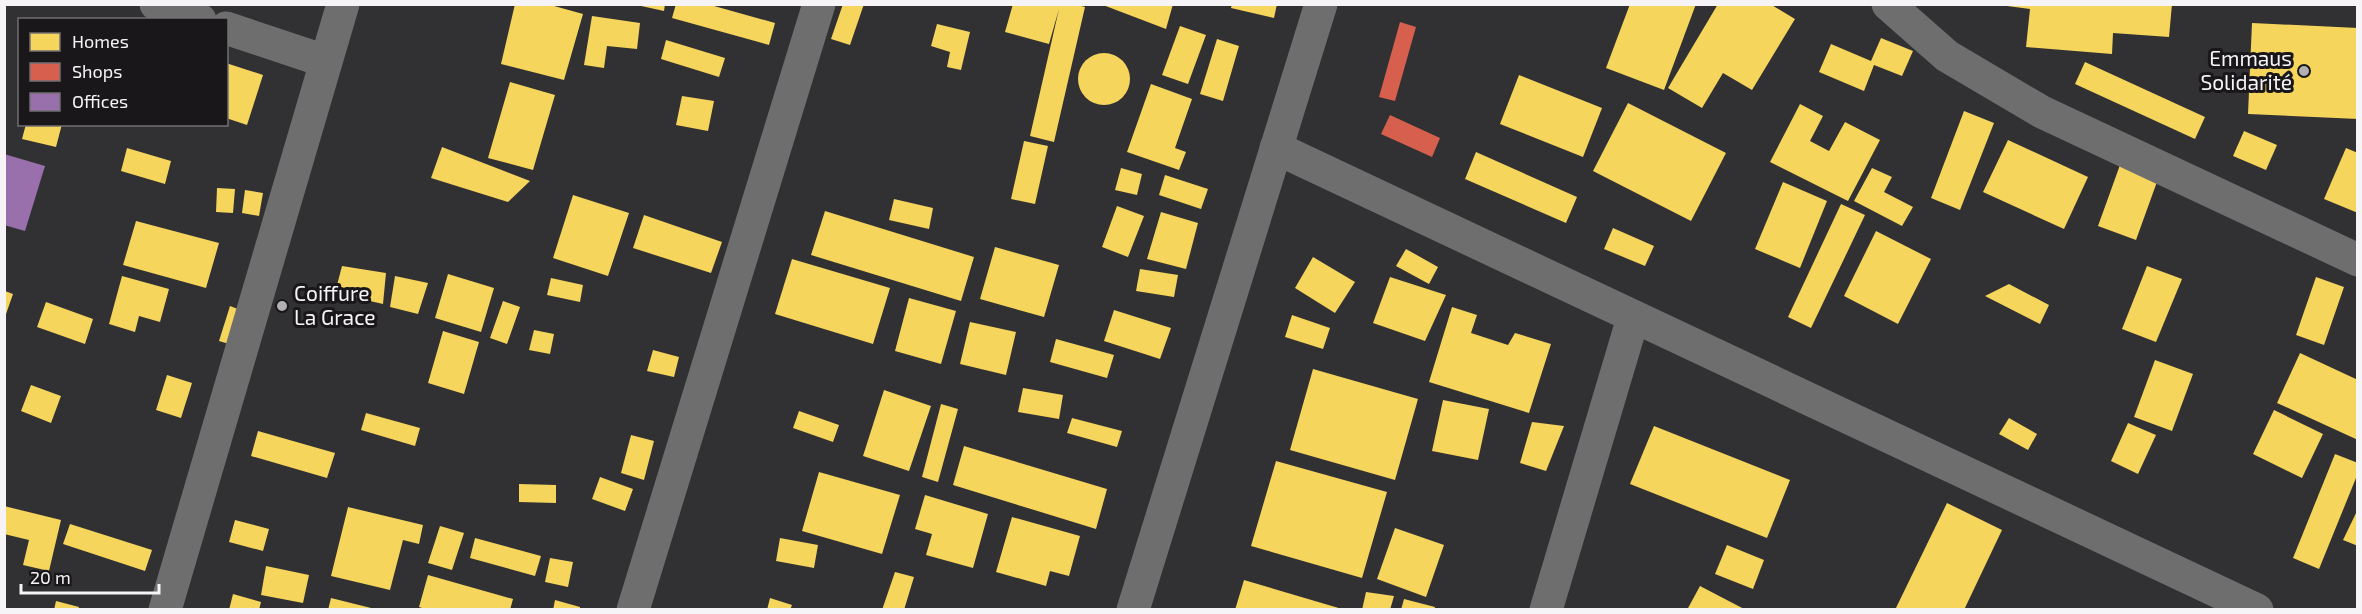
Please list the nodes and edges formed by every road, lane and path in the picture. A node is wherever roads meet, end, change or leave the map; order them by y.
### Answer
1 (156, 4) edge
2 (343, 4) edge
3 (819, 4) edge
4 (1321, 4) edge
5 (1888, 4) edge
6 (194, 18) edge
7 (228, 29) edge
8 (325, 61) junction
9 (1276, 148) junction
10 (2358, 260) edge
11 (1633, 318) junction
12 (165, 609) edge
13 (633, 609) edge
14 (1132, 609) edge
15 (1546, 609) edge
16 (2257, 609) edge

1 - 6 street
2 - 8 street
3 - 13 street
4 - 9 street
5 - 10 street
7 - 8 street
8 - 12 street
9 - 11 street
9 - 14 street
11 - 15 street
11 - 16 street

